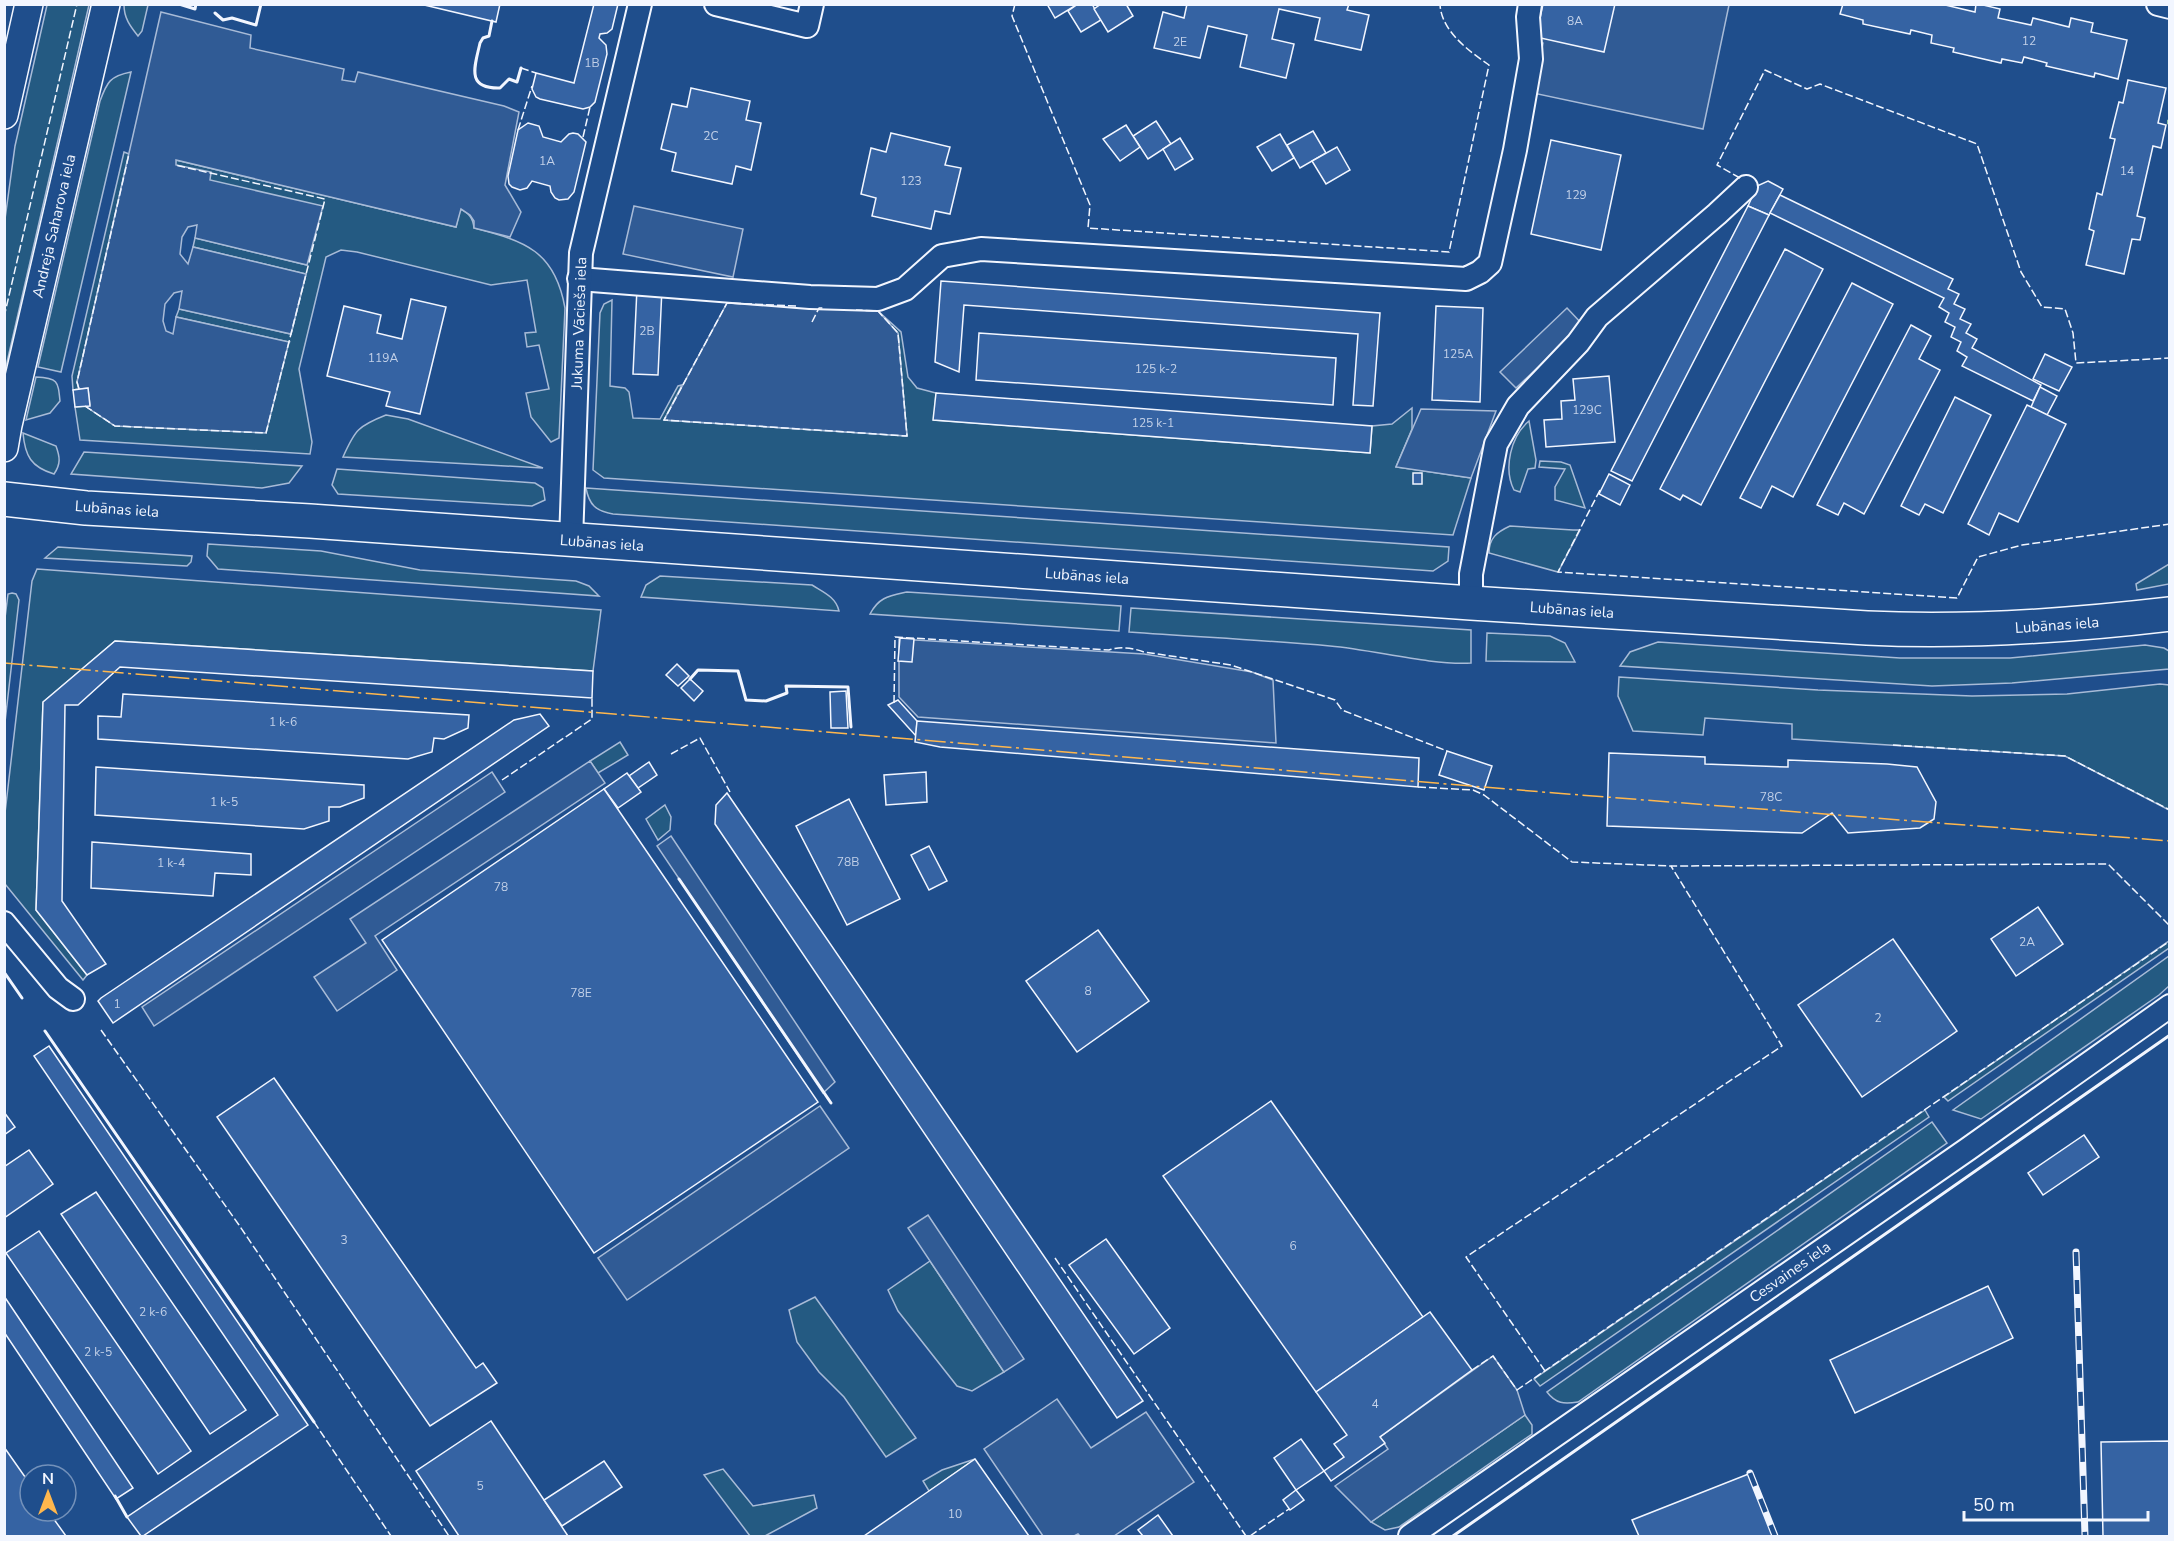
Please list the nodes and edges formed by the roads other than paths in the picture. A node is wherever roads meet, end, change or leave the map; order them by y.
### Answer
1 (29, 4) edge
2 (106, 4) edge
3 (640, 4) edge
4 (716, 4) edge
5 (812, 4) edge
6 (1530, 4) edge
7 (2158, 4) edge
8 (2169, 8) edge
9 (4, 115) edge
10 (1746, 187) dead end
11 (579, 279) junction
12 (4, 448) edge
13 (4, 499) edge
14 (571, 541) junction
15 (1470, 603) junction
16 (2169, 614) edge
17 (4, 923) edge
18 (73, 999) dead end
19 (2169, 1006) edge
20 (1410, 1536) edge

1 - 9 street
2 - 12 street, Andreja Saharova iela
3 - 11 street, Jukuma Vācieša iela
4 - 5 street
6 - 11 street
7 - 8 street
10 - 15 street
11 - 14 street, Jukuma Vācieša iela
13 - 14 main road, Lubānas iela
14 - 15 main road, Lubānas iela
15 - 16 main road, Lubānas iela
17 - 18 street
19 - 20 street, Cesvaines iela

